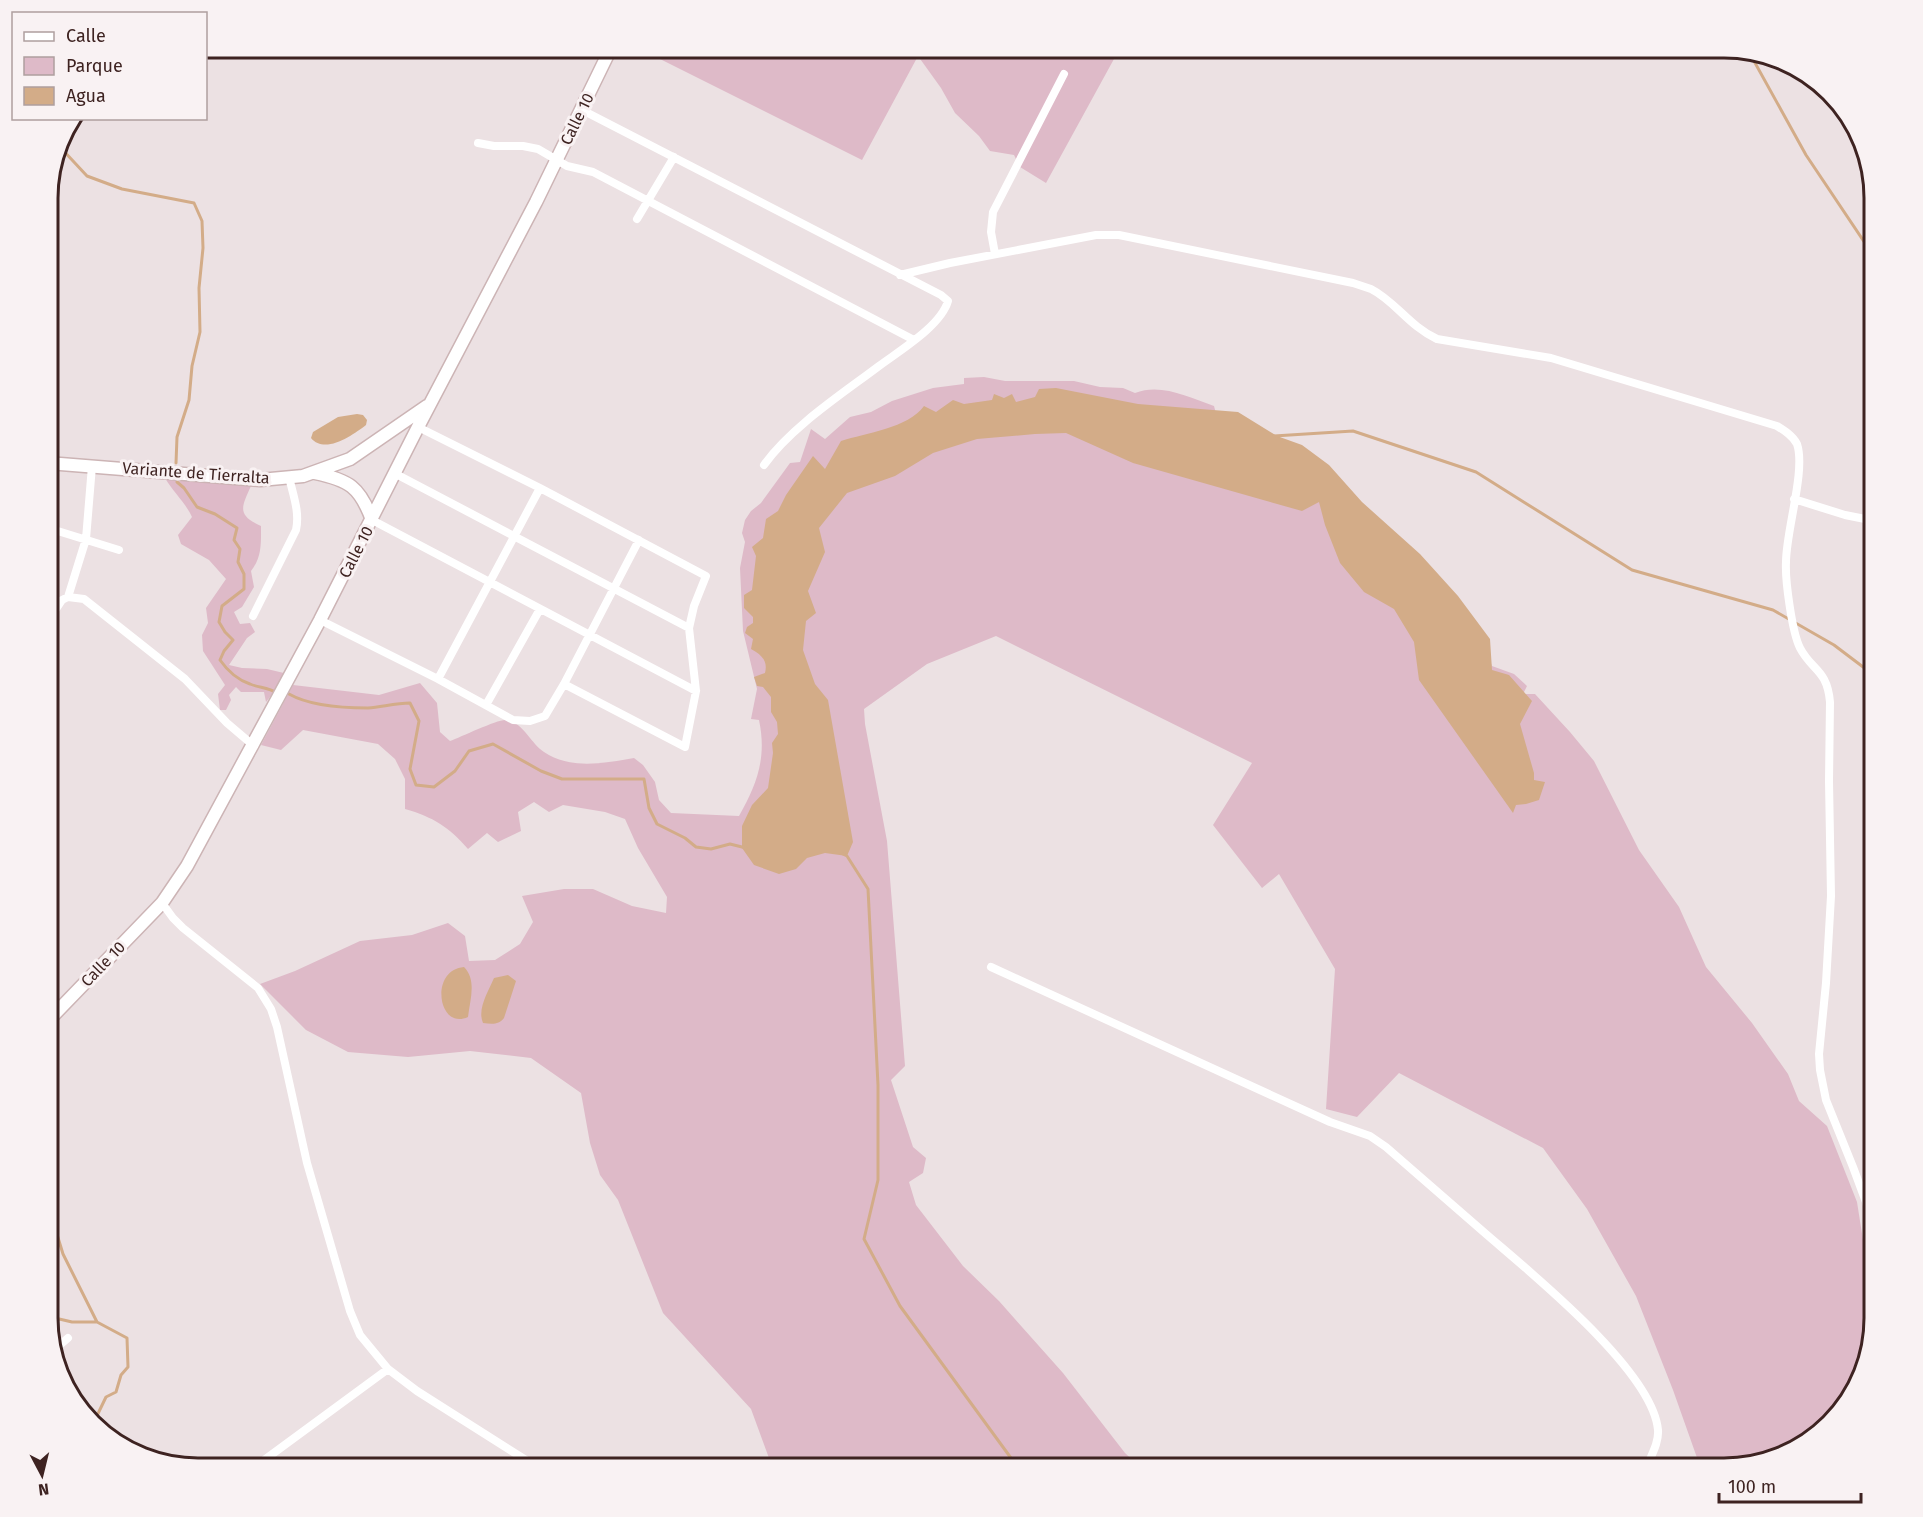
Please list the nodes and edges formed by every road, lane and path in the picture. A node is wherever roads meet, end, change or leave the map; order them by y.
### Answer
1 (606, 58) edge
2 (1064, 74) dead end
3 (582, 110) junction
4 (478, 143) dead end
5 (674, 157) junction
6 (556, 159) junction
7 (648, 201) junction
8 (637, 219) dead end
9 (995, 255) junction
10 (900, 275) junction
11 (914, 340) junction
12 (431, 404) junction
13 (418, 427) junction
14 (59, 464) edge
15 (764, 465) dead end
16 (92, 466) junction
17 (314, 473) junction
18 (394, 473) junction
19 (289, 477) junction
20 (540, 488) junction
21 (1794, 499) junction
22 (1864, 519) edge
23 (372, 520) junction
24 (59, 531) edge
25 (514, 536) junction
26 (86, 538) junction
27 (639, 540) junction
28 (119, 550) dead end
29 (490, 582) junction
30 (614, 588) junction
31 (68, 597) junction
32 (59, 604) edge
33 (540, 609) junction
34 (253, 616) dead end
35 (320, 620) junction
36 (688, 628) junction
37 (589, 635) junction
38 (438, 679) junction
39 (564, 684) junction
40 (696, 691) junction
41 (486, 705) junction
42 (254, 746) junction
43 (162, 903) junction
44 (991, 967) dead end
45 (59, 1010) edge
46 (1864, 1198) edge
47 (68, 1338) dead end
48 (61, 1344) edge
49 (388, 1369) junction
50 (267, 1458) edge
51 (523, 1458) edge
52 (1651, 1458) edge

1 - 3 main road, Calle 10
2 - 9 street
3 - 5 street
3 - 6 main road, Calle 10
4 - 6 street
5 - 7 street
5 - 10 street
6 - 7 street
6 - 12 main road, Calle 10
7 - 8 street
7 - 11 street
9 - 10 street
9 - 21 street
10 - 11 street
11 - 15 street
12 - 13 main road, Calle 10
12 - 17 main road, Variante de Tierralta
13 - 18 main road, Calle 10
13 - 20 street
14 - 16 main road, Variante de Tierralta
16 - 19 main road, Variante de Tierralta
16 - 26 street
17 - 19 main road, Variante de Tierralta
17 - 23 main road
18 - 23 main road, Calle 10
18 - 25 street
19 - 34 street
20 - 25 street
20 - 27 street
21 - 22 street
21 - 46 street
23 - 29 street
23 - 35 main road, Calle 10
24 - 26 street
25 - 29 street
25 - 30 street
26 - 28 street
26 - 31 street
27 - 30 street
27 - 36 street
29 - 33 street
29 - 38 street
30 - 36 street
30 - 37 street
31 - 32 street
31 - 42 street
33 - 37 street
33 - 41 street
35 - 38 street
35 - 42 main road, Calle 10
36 - 40 street
37 - 39 street
37 - 40 street
38 - 41 street
39 - 40 street
39 - 41 street
42 - 43 main road, Calle 10
43 - 45 main road, Calle 10
43 - 49 street
44 - 52 street
47 - 48 street
49 - 50 street
49 - 51 street

